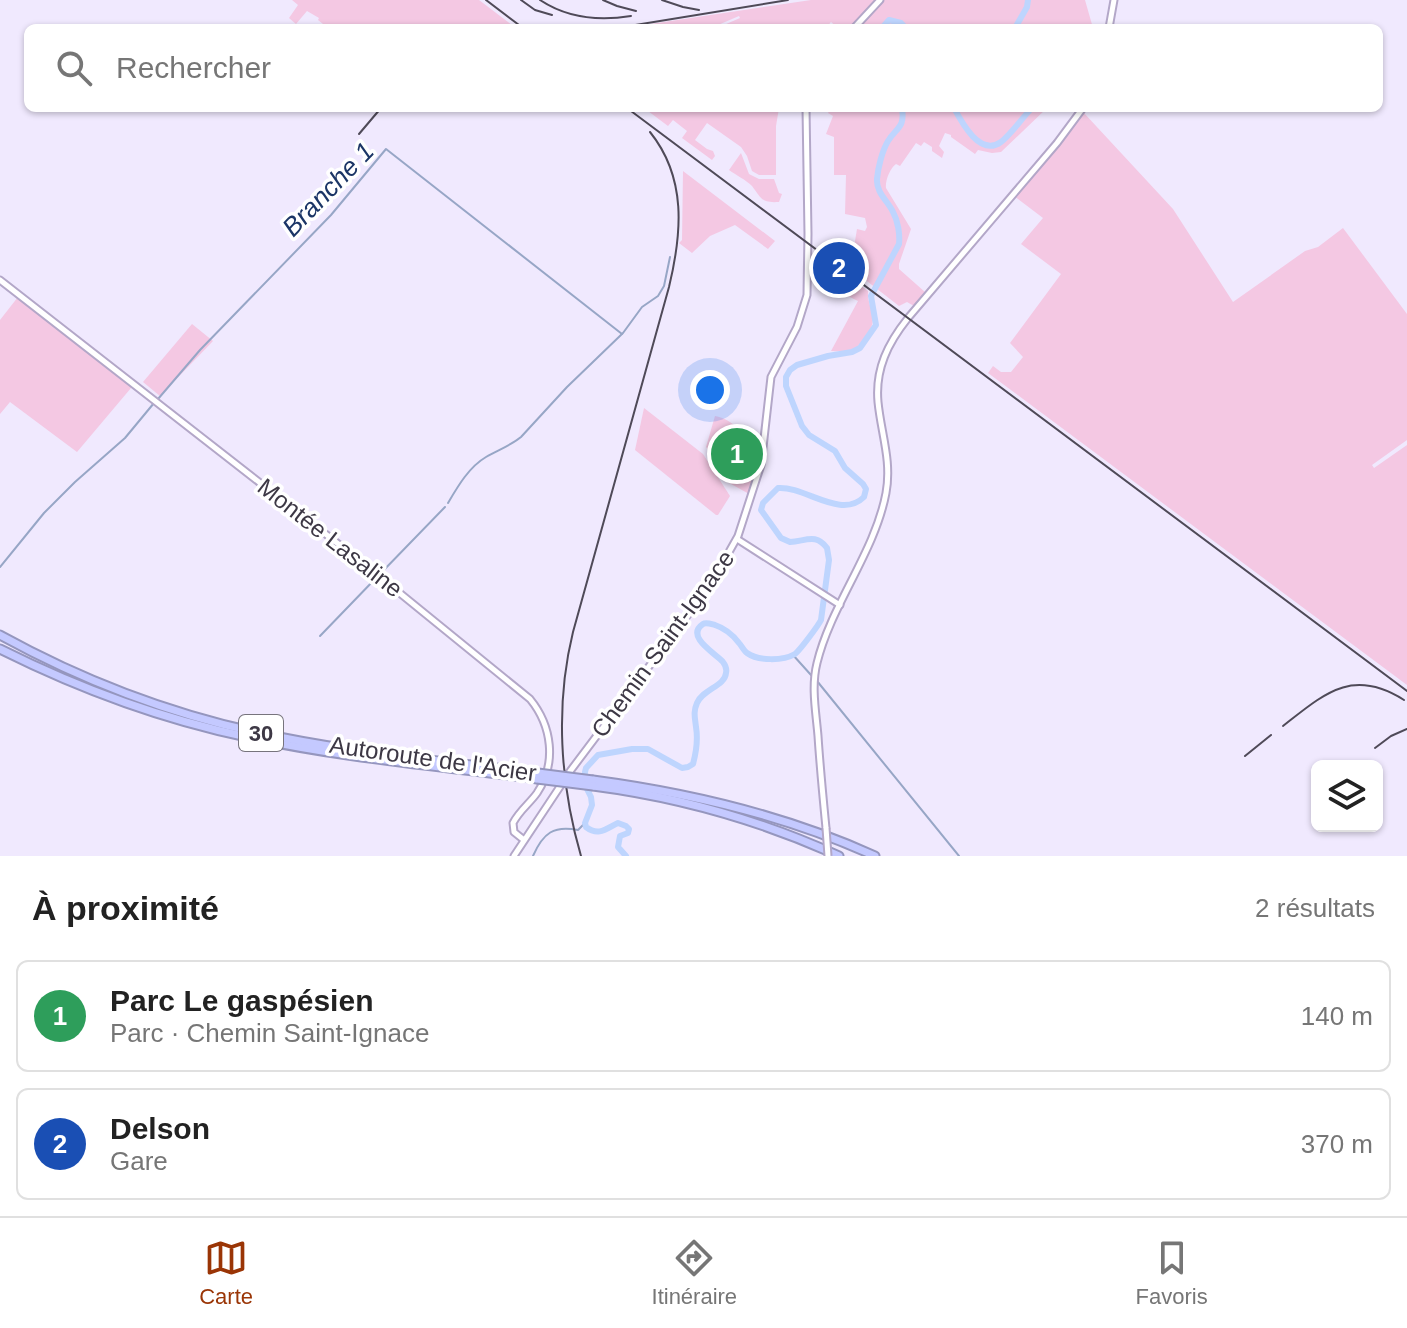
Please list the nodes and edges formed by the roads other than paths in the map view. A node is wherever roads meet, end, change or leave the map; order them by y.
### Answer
1 (880, 0) edge
2 (1114, 0) edge
3 (858, 24) edge
4 (1110, 24) edge
5 (806, 112) edge
6 (1080, 112) edge
7 (0, 280) edge
8 (737, 539) junction
9 (840, 605) junction
10 (0, 635) edge
11 (0, 649) edge
12 (538, 776) junction
13 (593, 783) junction
14 (524, 840) junction
15 (514, 856) edge
16 (828, 856) edge
17 (839, 856) edge
18 (875, 856) edge

1 - 3 street
2 - 4 street
5 - 8 street, Chemin Saint-Ignace
6 - 9 street
7 - 14 street, Montée Lasaline
8 - 9 street
8 - 14 street, Chemin Saint-Ignace
9 - 16 street, bridge
10 - 12 highway, Autoroute de l'Acier / 30
11 - 12 highway, Autoroute de l'Acier / 30
12 - 13 highway, Autoroute de l'Acier / 30, bridge
13 - 17 highway, Autoroute de l'Acier / 30
13 - 18 highway, Autoroute de l'Acier / 30
14 - 15 street, Chemin Saint-Ignace

